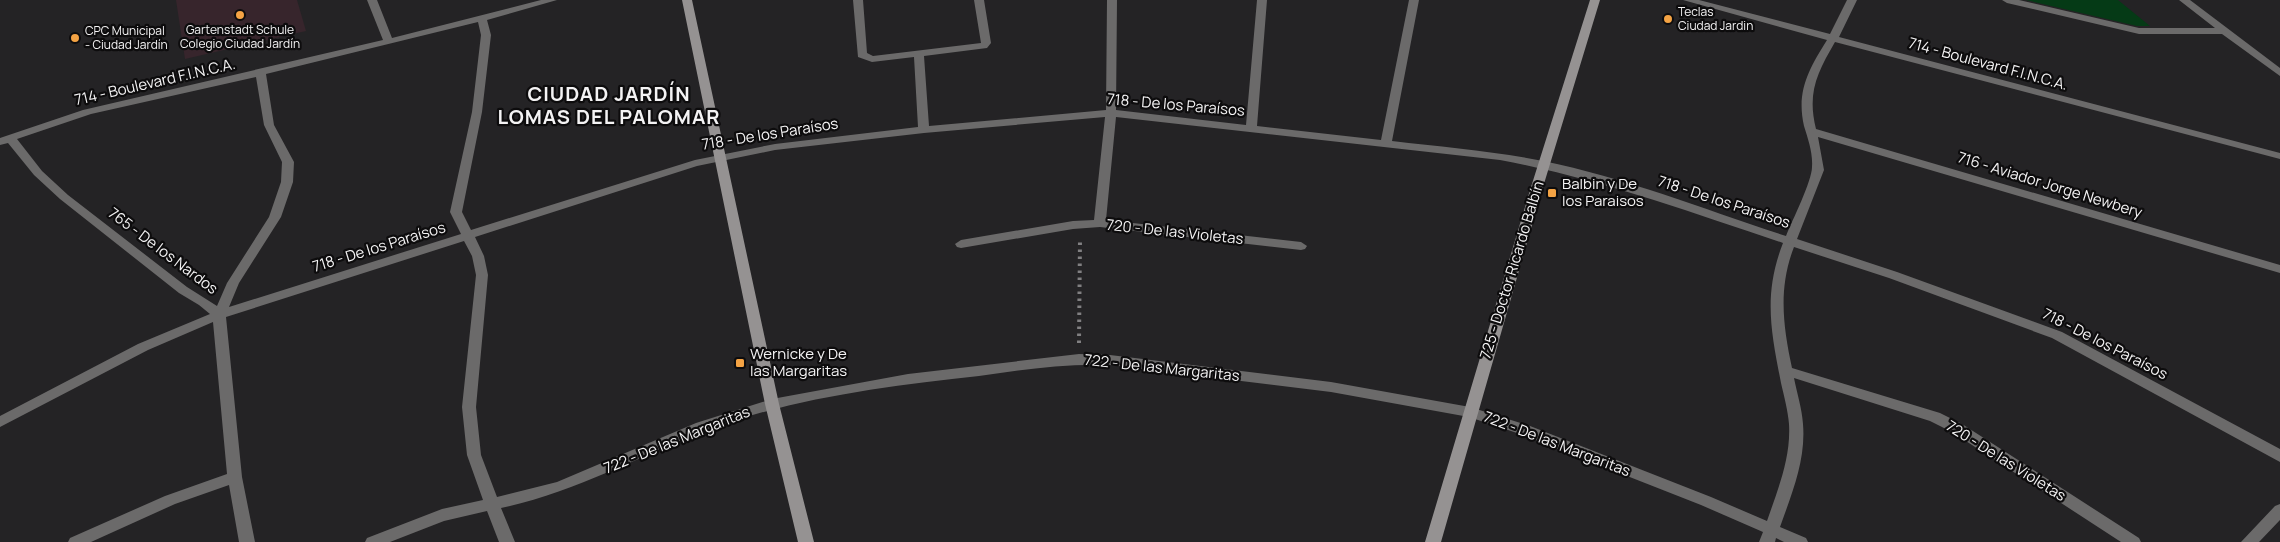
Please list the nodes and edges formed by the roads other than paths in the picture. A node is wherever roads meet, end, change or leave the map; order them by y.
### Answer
1 (372, 0) edge
2 (510, 0) edge
3 (552, 0) edge
4 (687, 0) edge
5 (858, 0) edge
6 (980, 0) edge
7 (1112, 0) edge
8 (1262, 0) edge
9 (1414, 0) edge
10 (1595, 0) edge
11 (1688, 0) edge
12 (1852, 0) edge
13 (2007, 0) edge
14 (2184, 0) edge
15 (508, 11) junction
16 (482, 18) junction
17 (2226, 31) junction
18 (1832, 39) junction
19 (388, 41) junction
20 (919, 55) junction
21 (261, 73) junction
22 (2280, 73) edge
23 (1110, 113) junction
24 (1251, 128) junction
25 (924, 130) junction
26 (1811, 132) junction
27 (5, 140) edge
28 (1386, 145) junction
29 (2280, 156) edge
30 (721, 157) junction
31 (1544, 164) junction
32 (1100, 223) junction
33 (468, 236) junction
34 (1790, 241) junction
35 (961, 244) dead end
36 (1301, 246) dead end
37 (2280, 269) edge
38 (219, 315) junction
39 (1786, 370) junction
40 (772, 404) junction
41 (1470, 412) junction
42 (3, 416) edge
43 (2280, 456) edge
44 (235, 477) junction
45 (493, 504) junction
46 (2280, 510) edge
47 (1769, 536) edge
48 (76, 542) edge
49 (247, 542) edge
50 (373, 542) edge
51 (507, 542) edge
52 (806, 542) edge
53 (1433, 542) edge
54 (1800, 542) edge
55 (2133, 542) edge
56 (2249, 542) edge

1 - 19 street
2 - 15 street
3 - 15 street, 714 - Boulevard F.I.N.C.A.
4 - 30 street
5 - 20 street
6 - 20 street
7 - 23 street
8 - 24 street
9 - 28 street
10 - 31 street, 725 - Doctor Ricardo Balbín
11 - 18 street, 714 - Boulevard F.I.N.C.A.
12 - 18 street
13 - 17 street
14 - 17 street
15 - 16 street, 714 - Boulevard F.I.N.C.A.
16 - 19 street, 714 - Boulevard F.I.N.C.A.
16 - 33 street
17 - 22 street
18 - 26 street
18 - 29 street, 714 - Boulevard F.I.N.C.A.
19 - 21 street, 714 - Boulevard F.I.N.C.A.
20 - 25 street
21 - 27 street, 714 - Boulevard F.I.N.C.A.
21 - 38 street
23 - 24 street, 718 - De los Paraísos
23 - 25 street, 718 - De los Paraísos
23 - 32 street
24 - 28 street, 718 - De los Paraísos
25 - 30 street, 718 - De los Paraísos
26 - 34 street
26 - 37 street, 716 - Aviador Jorge Newbery
27 - 38 street, 765 - De los Nardos
28 - 31 street, 718 - De los Paraísos
30 - 33 street, 718 - De los Paraísos
30 - 40 street
31 - 34 street, 718 - De los Paraísos
31 - 41 street, 725 - Doctor Ricardo Balbín
32 - 35 street, 720 - De las Violetas
32 - 36 street, 720 - De las Violetas
33 - 38 street, 718 - De los Paraísos
33 - 45 street
34 - 39 street
34 - 43 street, 718 - De los Paraísos
38 - 42 street, 718 - De los Paraísos
38 - 44 street, 765 - De los Nardos
39 - 47 street
39 - 55 street, 720 - De las Violetas
40 - 41 street, 722 - De las Margaritas
40 - 45 street, 722 - De las Margaritas
40 - 52 street
41 - 47 street, 722 - De las Margaritas
41 - 53 street, 725 - Doctor Ricardo Balbín
44 - 48 street
44 - 49 street, 765 - De los Nardos
45 - 50 street, 722 - De las Margaritas
45 - 51 street
46 - 56 street
47 - 54 street, 722 - De las Margaritas

